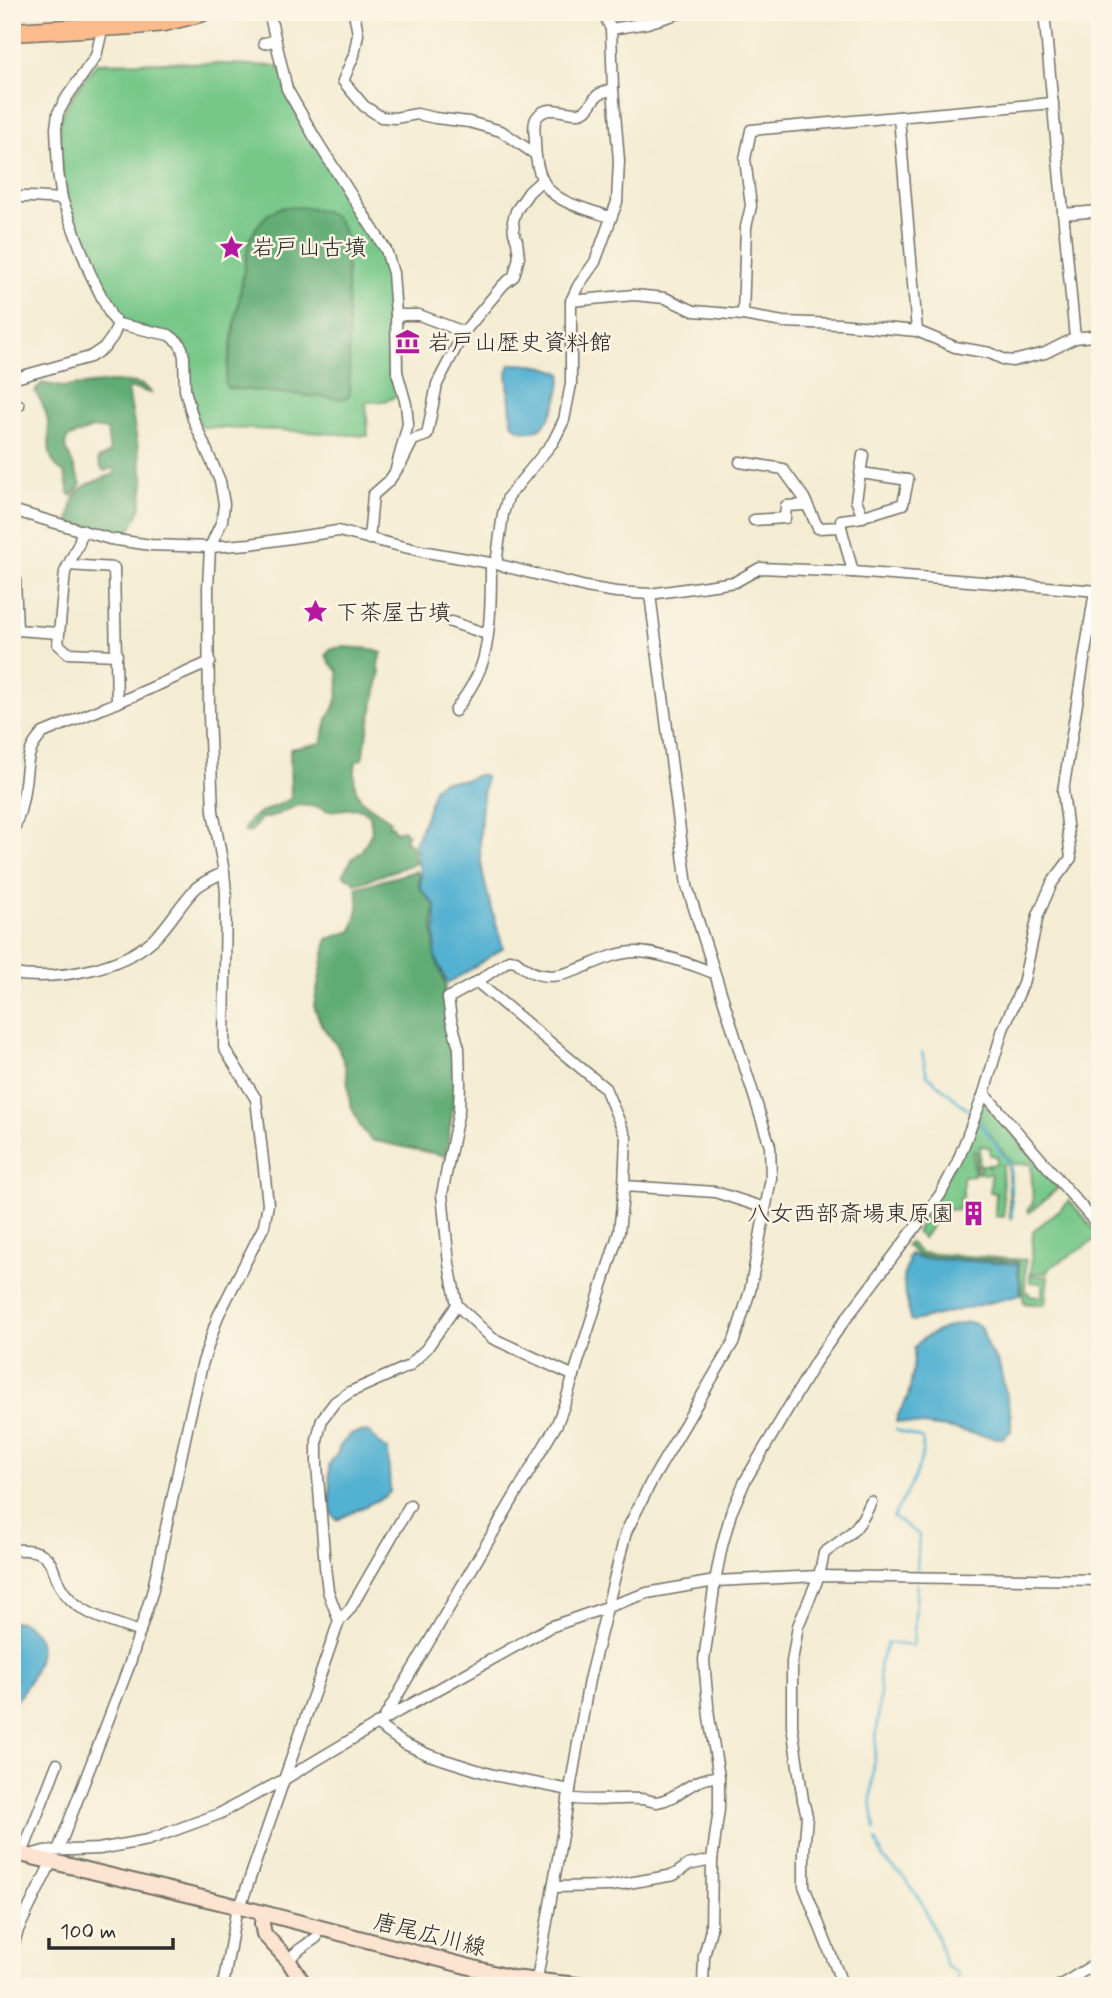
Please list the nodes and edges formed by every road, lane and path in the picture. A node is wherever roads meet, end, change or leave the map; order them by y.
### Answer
1 (203, 12) edge
2 (269, 12) edge
3 (354, 12) edge
4 (603, 12) edge
5 (684, 12) edge
6 (1044, 12) edge
7 (1091, 12) edge
8 (1100, 16) edge
9 (99, 19) edge
10 (611, 29) junction
11 (12, 32) edge
12 (613, 89) junction
13 (1053, 103) junction
14 (899, 117) junction
15 (535, 154) junction
16 (542, 180) junction
17 (12, 197) edge
18 (62, 199) junction
19 (1100, 211) edge
20 (1063, 214) junction
21 (610, 217) junction
22 (571, 302) junction
23 (396, 315) junction
24 (743, 315) junction
25 (118, 324) junction
26 (917, 331) junction
27 (464, 332) junction
28 (1100, 335) edge
29 (1075, 338) junction
30 (12, 379) edge
31 (863, 455) dead end
32 (740, 462) dead end
33 (396, 469) junction
34 (861, 473) junction
35 (807, 505) junction
36 (12, 510) edge
37 (12, 517) edge
38 (863, 517) junction
39 (755, 520) dead end
40 (66, 525) junction
41 (841, 527) junction
42 (82, 530) junction
43 (369, 539) junction
44 (210, 547) junction
45 (494, 563) junction
46 (68, 565) junction
47 (12, 572) edge
48 (853, 572) junction
49 (1098, 591) edge
50 (650, 594) junction
51 (14, 597) edge
52 (451, 622) dead end
53 (58, 633) junction
54 (487, 634) junction
55 (117, 655) junction
56 (210, 662) junction
57 (117, 703) junction
58 (455, 711) dead end
59 (12, 834) edge
60 (224, 872) junction
61 (714, 973) junction
62 (12, 974) edge
63 (477, 982) junction
64 (984, 1093) junction
65 (624, 1186) junction
66 (765, 1208) junction
67 (1100, 1228) edge
68 (457, 1305) junction
69 (574, 1376) junction
70 (871, 1502) dead end
71 (410, 1505) dead end
72 (12, 1550) edge
73 (819, 1576) junction
74 (1100, 1580) edge
75 (715, 1581) junction
76 (607, 1606) junction
77 (339, 1621) junction
78 (140, 1632) junction
79 (379, 1722) junction
80 (58, 1764) dead end
81 (719, 1777) junction
82 (285, 1779) junction
83 (569, 1794) junction
84 (21, 1854) edge
85 (55, 1856) junction
86 (712, 1860) junction
87 (553, 1887) junction
88 (238, 1907) junction
89 (264, 1914) junction
90 (316, 1938) dead end
91 (12, 1949) edge
92 (288, 1960) junction
93 (1100, 1961) edge
94 (536, 1983) edge
95 (223, 1986) edge
96 (305, 1986) edge
97 (587, 1986) edge
98 (703, 1986) edge
99 (843, 1986) edge
100 (1059, 1986) edge

1 - 9 highway
2 - 23 street
3 - 15 street
4 - 10 street
5 - 10 street
6 - 13 street
7 - 8 street
9 - 11 highway
9 - 18 street
10 - 12 street
12 - 15 street
12 - 21 street
13 - 14 street
13 - 20 street
14 - 24 street
14 - 26 street
15 - 16 street
16 - 21 street
16 - 27 street
17 - 18 street
18 - 25 street
19 - 20 street
20 - 29 street
21 - 22 street
22 - 24 street
22 - 45 street
23 - 27 street
23 - 33 street
24 - 26 street
25 - 30 street
25 - 44 street
26 - 29 street
27 - 33 street
28 - 29 street
31 - 34 street
32 - 35 street
33 - 43 street
34 - 38 street
34 - 38 street
35 - 39 street
35 - 41 street
36 - 40 street
37 - 40 street
38 - 41 street
40 - 42 street
41 - 48 street
42 - 44 street
42 - 46 street
43 - 44 street
43 - 45 street
44 - 56 street
45 - 50 street
45 - 54 street
46 - 53 street
46 - 55 street
47 - 51 street
48 - 49 street
48 - 50 street
49 - 64 street
50 - 61 street
51 - 53 street
52 - 54 street
53 - 55 street
54 - 58 street
55 - 57 street
56 - 57 street
56 - 60 street
57 - 59 street
60 - 62 street
60 - 78 street
61 - 63 street
61 - 66 street
63 - 65 street
63 - 68 street
64 - 67 street
64 - 75 street
65 - 66 street
65 - 69 street
66 - 76 street
68 - 69 street
68 - 77 street
69 - 79 street
70 - 73 street
71 - 77 street
72 - 78 street
73 - 74 street
73 - 75 street
73 - 99 street
75 - 76 street
75 - 81 street
76 - 79 street
76 - 83 street
77 - 82 street
78 - 85 street
79 - 82 street
79 - 83 street
80 - 84 street
81 - 83 street
81 - 86 street
82 - 85 street
82 - 88 street
83 - 87 street
84 - 85 main road, 唐尾広川線
85 - 88 main road, 唐尾広川線
85 - 91 street
86 - 87 street
86 - 98 street
87 - 94 street
88 - 89 main road, 唐尾広川線
88 - 95 street
89 - 92 main road
89 - 94 main road, 唐尾広川線
90 - 92 street
92 - 96 main road
93 - 100 street
94 - 97 main road, 唐尾広川線

